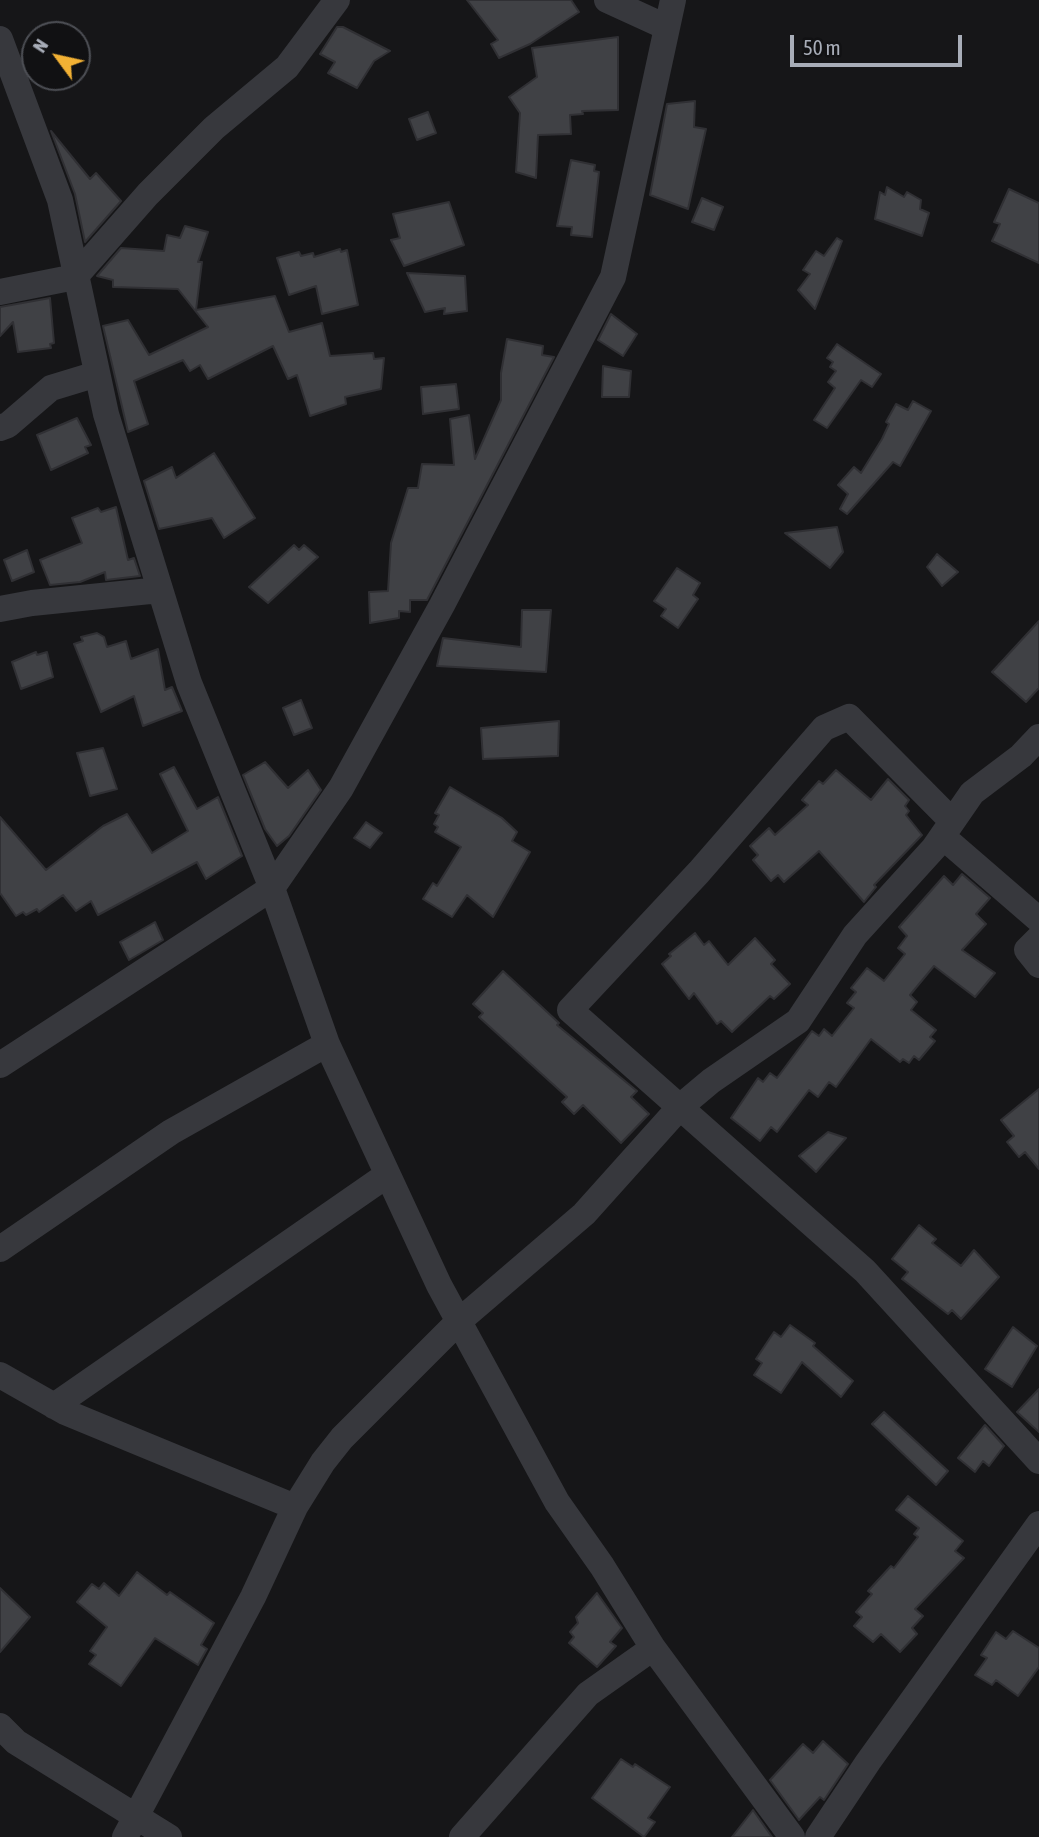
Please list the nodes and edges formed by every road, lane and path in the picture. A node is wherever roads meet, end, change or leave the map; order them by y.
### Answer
1 (337, 0) edge
2 (607, 0) edge
3 (673, 0) edge
4 (666, 27) junction
5 (0, 39) edge
6 (75, 277) junction
7 (0, 292) edge
8 (97, 374) junction
9 (0, 428) edge
10 (160, 590) junction
11 (0, 609) edge
12 (1039, 737) edge
13 (947, 828) junction
14 (272, 888) junction
15 (1039, 920) edge
16 (1039, 939) edge
17 (1039, 965) edge
18 (327, 1044) junction
19 (0, 1065) edge
20 (680, 1108) junction
21 (387, 1175) junction
22 (0, 1249) edge
23 (458, 1322) junction
24 (0, 1376) edge
25 (54, 1406) junction
26 (1039, 1461) edge
27 (295, 1507) junction
28 (1039, 1524) edge
29 (653, 1648) junction
30 (0, 1726) edge
31 (130, 1826) edge
32 (169, 1837) edge
33 (462, 1837) edge
34 (792, 1837) edge
35 (818, 1837) edge

1 - 6 street
2 - 4 street
3 - 4 street
4 - 14 street
5 - 6 street
6 - 7 street
6 - 8 street
8 - 9 street
8 - 10 street
10 - 11 street
10 - 14 street
12 - 13 street
13 - 15 street
13 - 20 street
13 - 20 street
14 - 18 street
14 - 19 street
16 - 17 street
18 - 21 street
18 - 22 street
20 - 23 street
20 - 26 street
21 - 23 street
21 - 25 street
23 - 27 street
23 - 29 street
24 - 25 street
25 - 27 street
27 - 31 street
28 - 35 street
29 - 33 street
29 - 34 street
30 - 31 street
31 - 32 street

